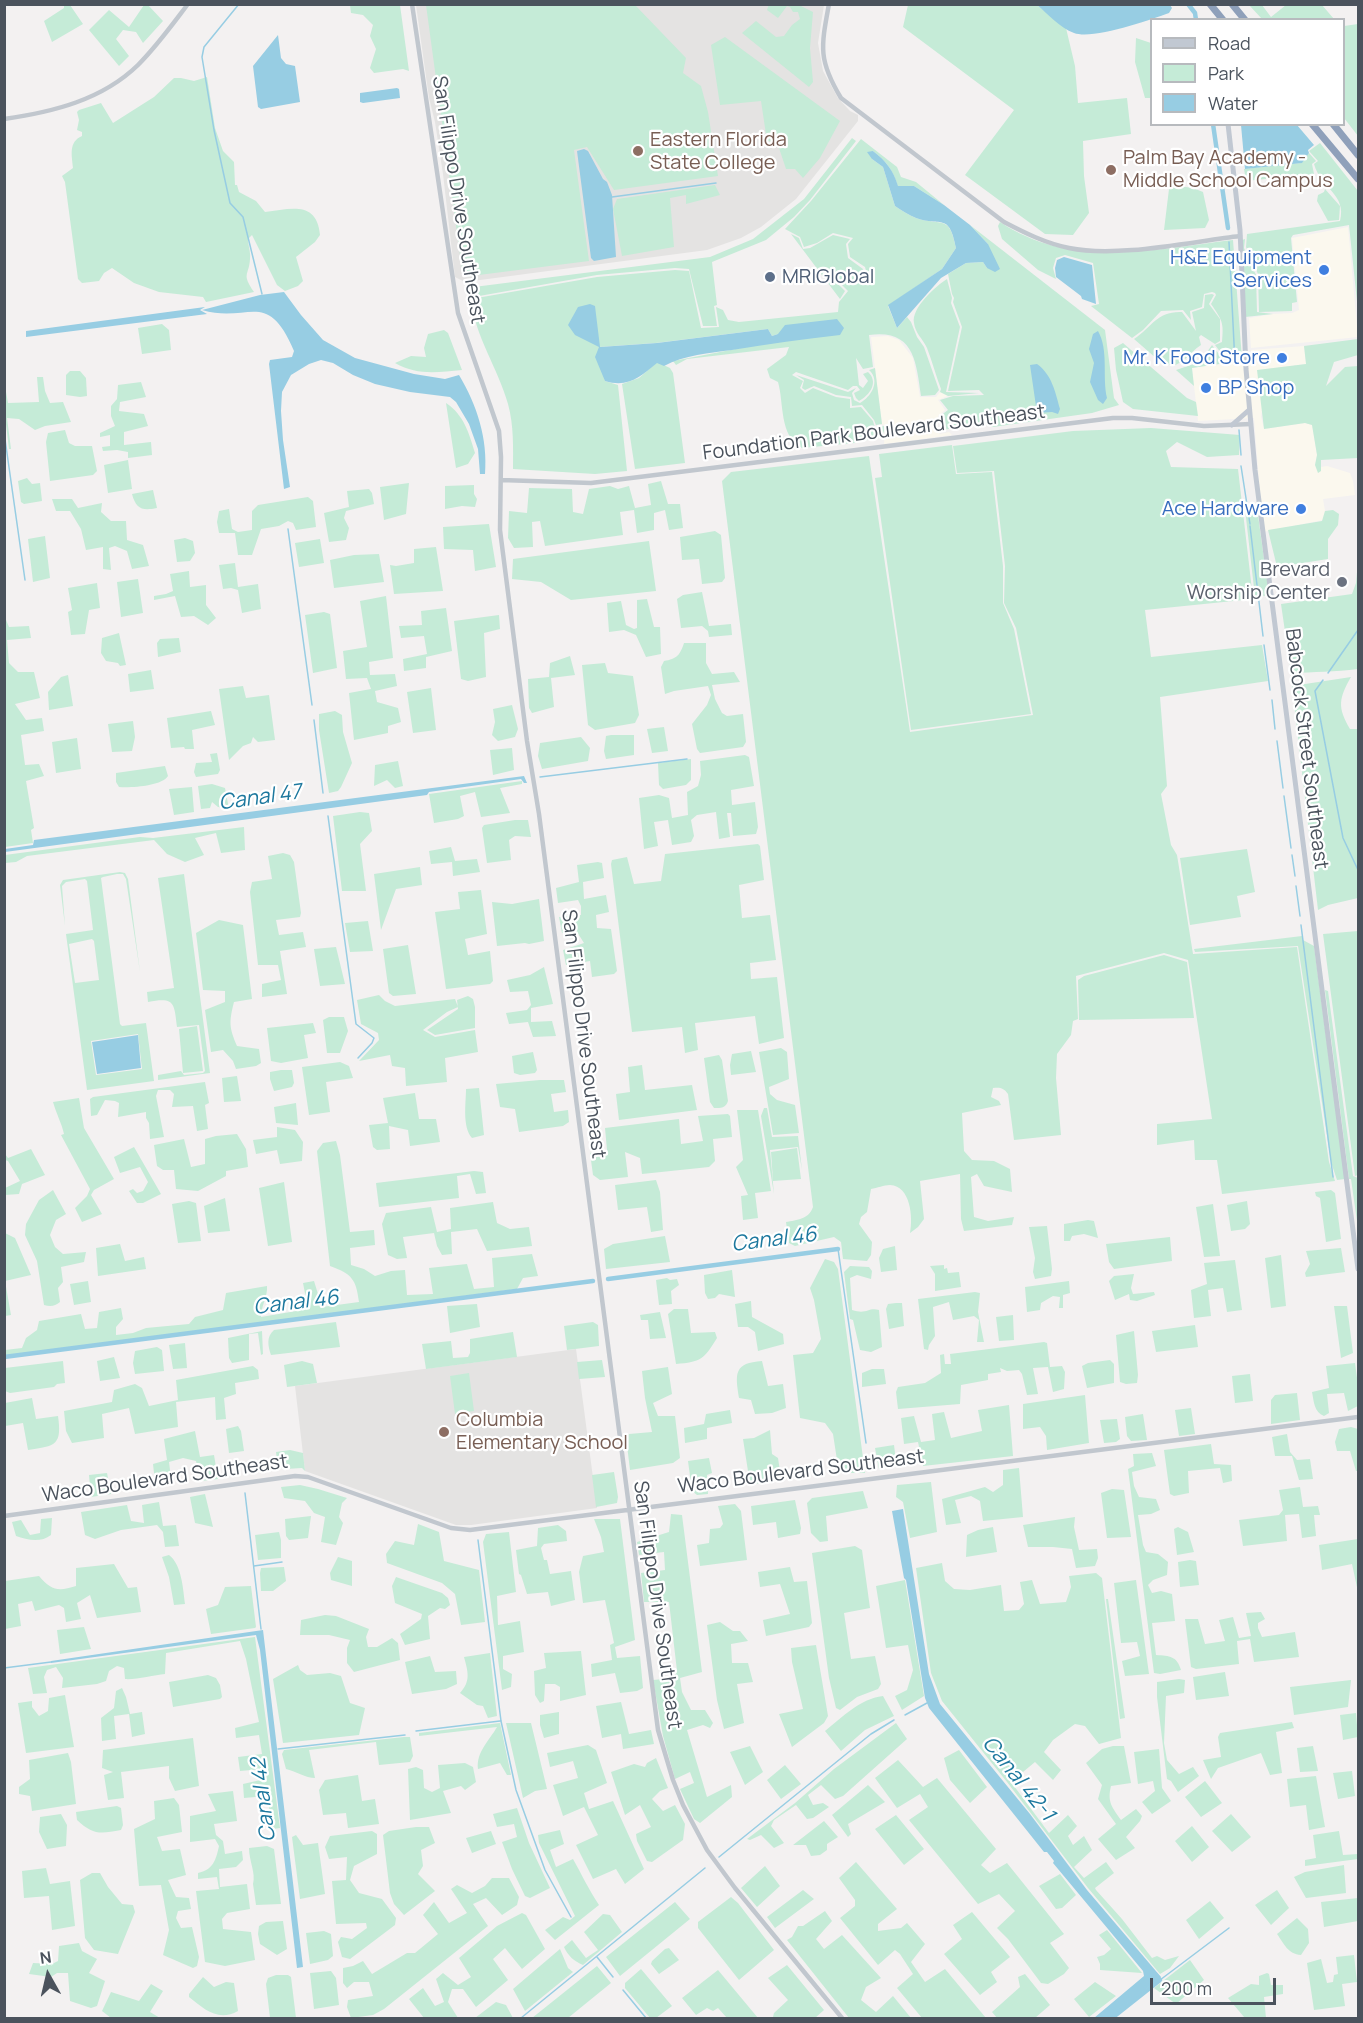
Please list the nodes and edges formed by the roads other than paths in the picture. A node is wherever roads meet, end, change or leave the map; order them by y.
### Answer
1 (188, 4) edge
2 (412, 4) edge
3 (829, 4) edge
4 (1212, 4) edge
5 (1232, 4) edge
6 (1222, 18) edge
7 (1243, 18) edge
8 (4, 119) edge
9 (1228, 126) edge
10 (1314, 126) edge
11 (1335, 126) edge
12 (1359, 154) edge
13 (1359, 179) edge
14 (1240, 236) junction
15 (1249, 410) junction
16 (1251, 424) junction
17 (1232, 425) junction
18 (501, 480) junction
19 (1359, 1269) edge
20 (1359, 1417) edge
21 (629, 1510) junction
22 (4, 1516) edge
23 (842, 2019) edge

1 - 8 street
2 - 18 street, San Filippo Drive Southeast
3 - 14 street
4 - 6 highway
5 - 7 highway
9 - 14 main road, Babcock Street Southeast
10 - 13 highway
11 - 12 highway
14 - 15 main road, Babcock Street Southeast
15 - 16 main road, Babcock Street Southeast
15 - 17 main road
16 - 17 street, Foundation Park Boulevard Southeast
16 - 19 main road, Babcock Street Southeast
17 - 18 street, Foundation Park Boulevard Southeast
18 - 21 street, San Filippo Drive Southeast
20 - 21 street, Waco Boulevard Southeast
21 - 22 street, Waco Boulevard Southeast
21 - 23 street, San Filippo Drive Southeast

